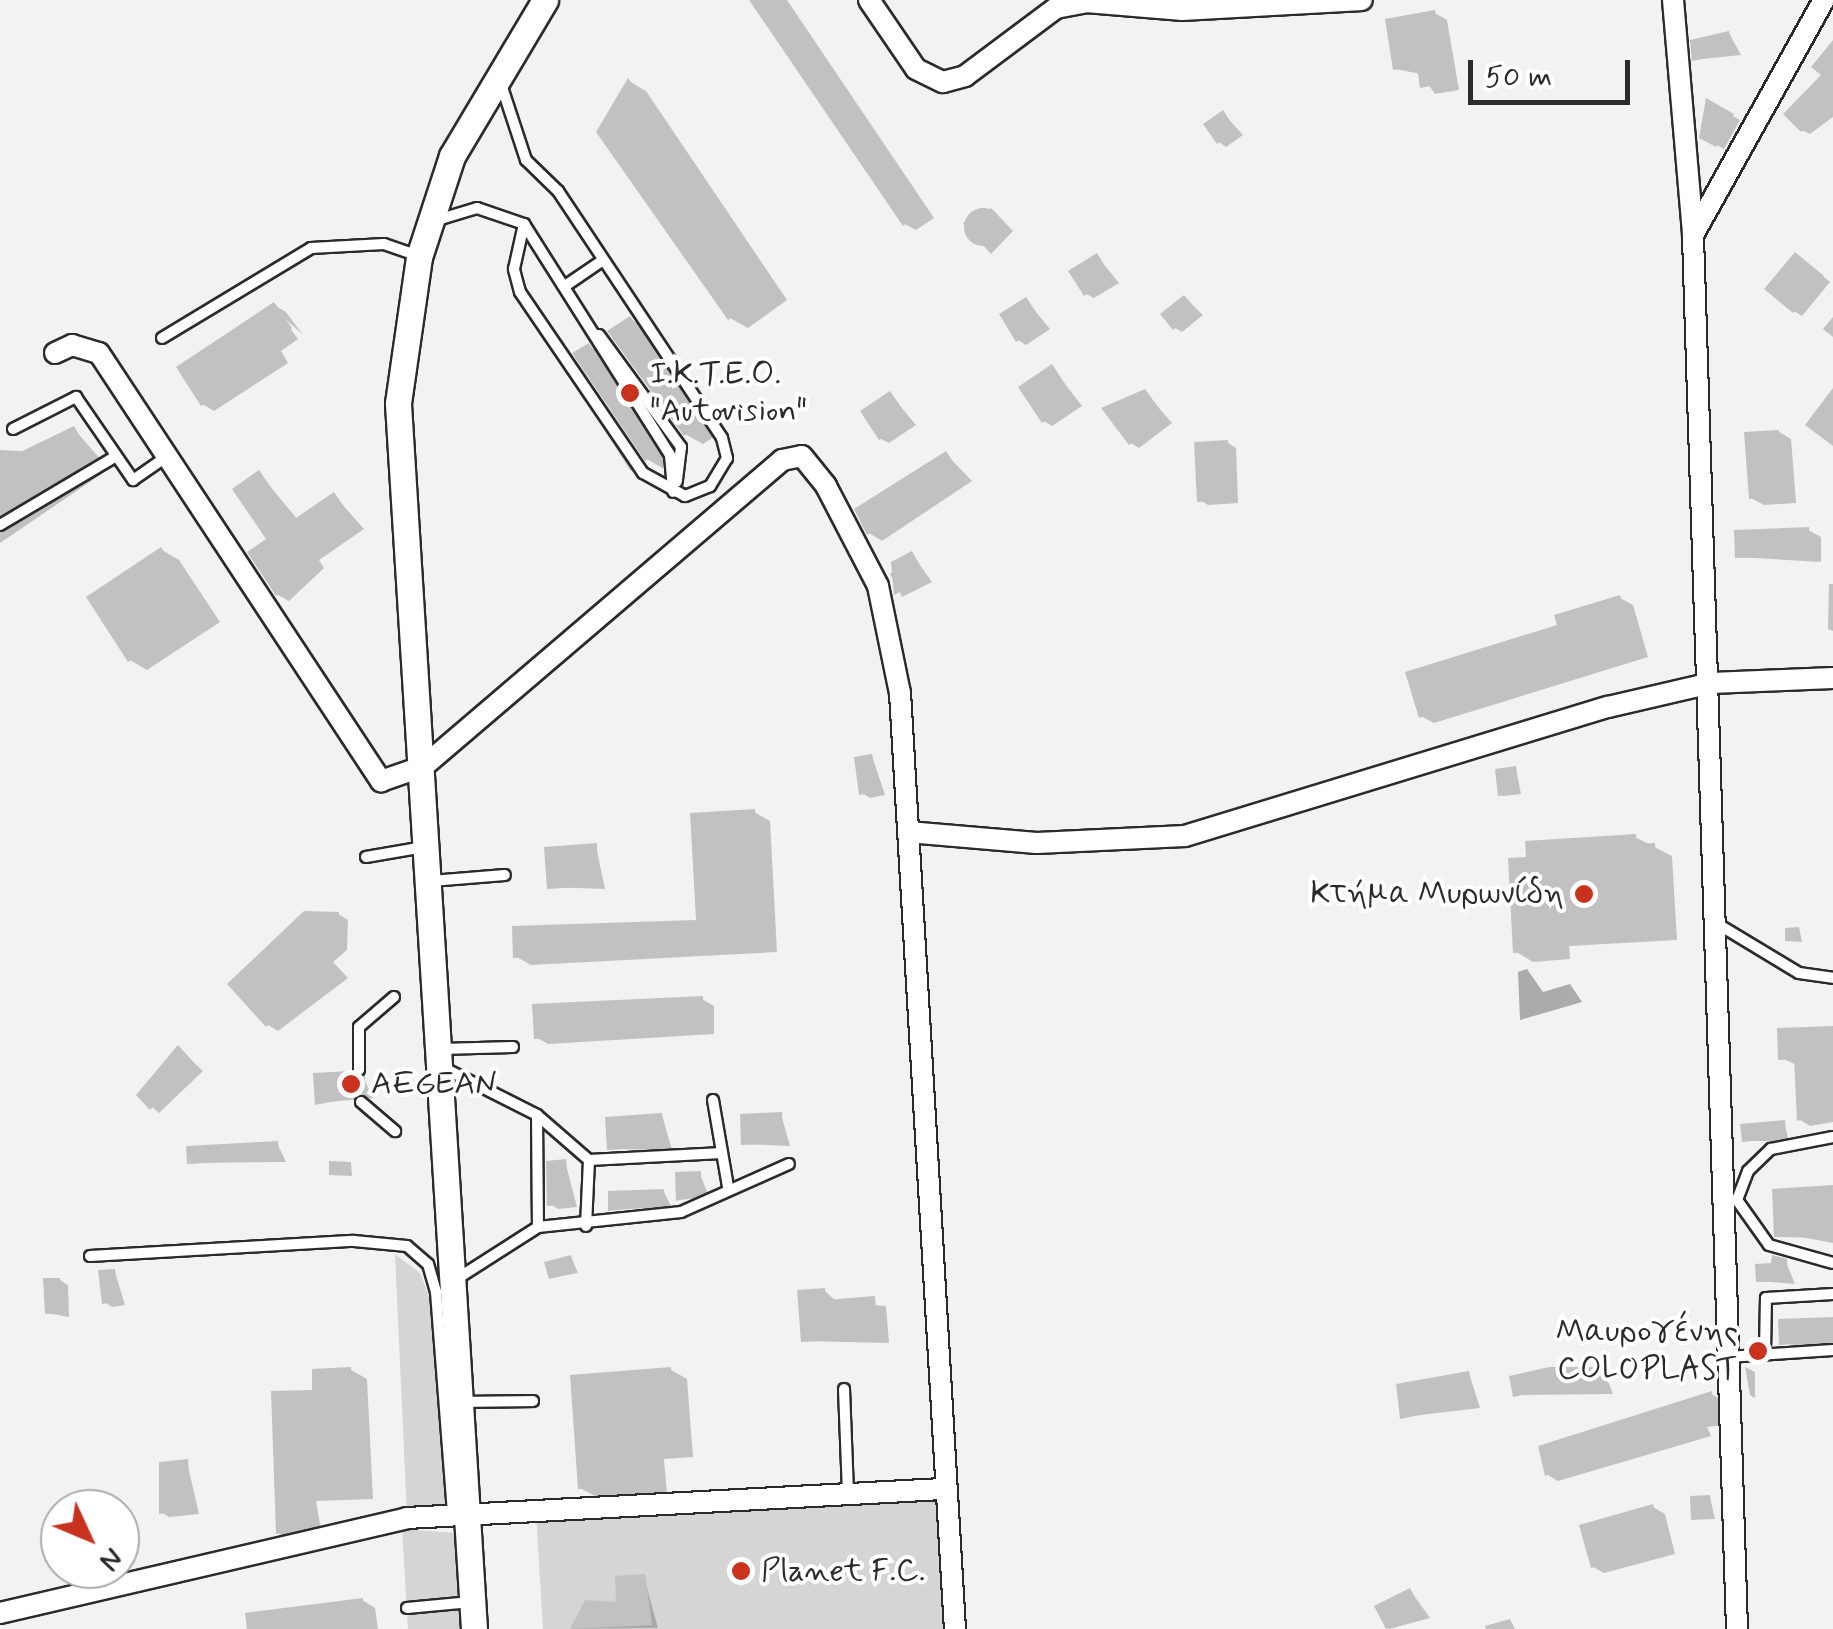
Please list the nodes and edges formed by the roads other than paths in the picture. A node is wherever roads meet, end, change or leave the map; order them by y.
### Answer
1 (545, 0) edge
2 (869, 0) edge
3 (1362, 0) edge
4 (1673, 0) edge
5 (1824, 0) edge
6 (498, 73) junction
7 (428, 223) junction
8 (524, 224) junction
9 (1693, 235) junction
10 (420, 256) junction
11 (603, 260) junction
12 (565, 286) junction
13 (162, 338) dead end
14 (55, 353) dead end
15 (13, 429) dead end
16 (116, 456) junction
17 (166, 457) junction
18 (674, 492) junction
19 (0, 525) edge
20 (1833, 678) edge
21 (1712, 683) junction
22 (424, 766) junction
23 (908, 832) junction
24 (429, 846) junction
25 (366, 857) dead end
26 (506, 875) dead end
27 (431, 881) junction
28 (1716, 923) junction
29 (1833, 978) edge
30 (394, 997) dead end
31 (514, 1047) dead end
32 (441, 1058) junction
33 (359, 1070) dead end
34 (714, 1100) dead end
35 (360, 1102) dead end
36 (537, 1115) junction
37 (395, 1130) dead end
38 (1833, 1137) edge
39 (722, 1153) junction
40 (589, 1160) junction
41 (789, 1164) dead end
42 (728, 1188) junction
43 (1728, 1200) junction
44 (586, 1226) junction
45 (538, 1227) junction
46 (90, 1256) dead end
47 (1833, 1263) edge
48 (454, 1281) junction
49 (1833, 1294) edge
50 (1833, 1350) edge
51 (1765, 1352) junction
52 (1722, 1357) junction
53 (844, 1389) dead end
54 (533, 1401) dead end
55 (461, 1402) junction
56 (944, 1489) junction
57 (848, 1493) junction
58 (460, 1513) junction
59 (472, 1602) junction
60 (407, 1608) dead end
61 (0, 1612) edge
62 (474, 1629) edge
63 (955, 1629) edge
64 (1737, 1629) edge

1 - 6 street
2 - 3 street
4 - 9 street
5 - 9 street
6 - 7 street
6 - 11 lane
7 - 8 lane
7 - 10 street
8 - 12 lane
8 - 18 lane
9 - 21 street
10 - 13 lane
10 - 22 street
11 - 12 lane
11 - 18 lane
12 - 18 lane
14 - 17 street
15 - 16 lane
16 - 17 lane
16 - 19 lane
17 - 22 street
20 - 21 street
21 - 23 street
21 - 28 street
22 - 23 street
22 - 24 street
23 - 56 street
24 - 25 lane
24 - 27 street
26 - 27 lane
27 - 32 street
28 - 29 lane
28 - 43 street
30 - 33 lane
31 - 32 lane
32 - 36 lane
32 - 48 street
34 - 39 lane
35 - 37 lane
36 - 40 lane
36 - 45 lane
38 - 43 lane
39 - 40 lane
39 - 42 lane
40 - 44 lane
41 - 42 lane
42 - 44 lane
43 - 47 lane
43 - 52 street
44 - 45 lane
45 - 48 lane
46 - 58 lane
48 - 55 street
49 - 51 lane
50 - 51 lane
51 - 52 lane
52 - 64 street
53 - 57 lane
54 - 55 lane
55 - 58 street
56 - 57 street
56 - 63 street
57 - 58 street
58 - 59 street
58 - 61 street
59 - 60 lane
59 - 62 street

